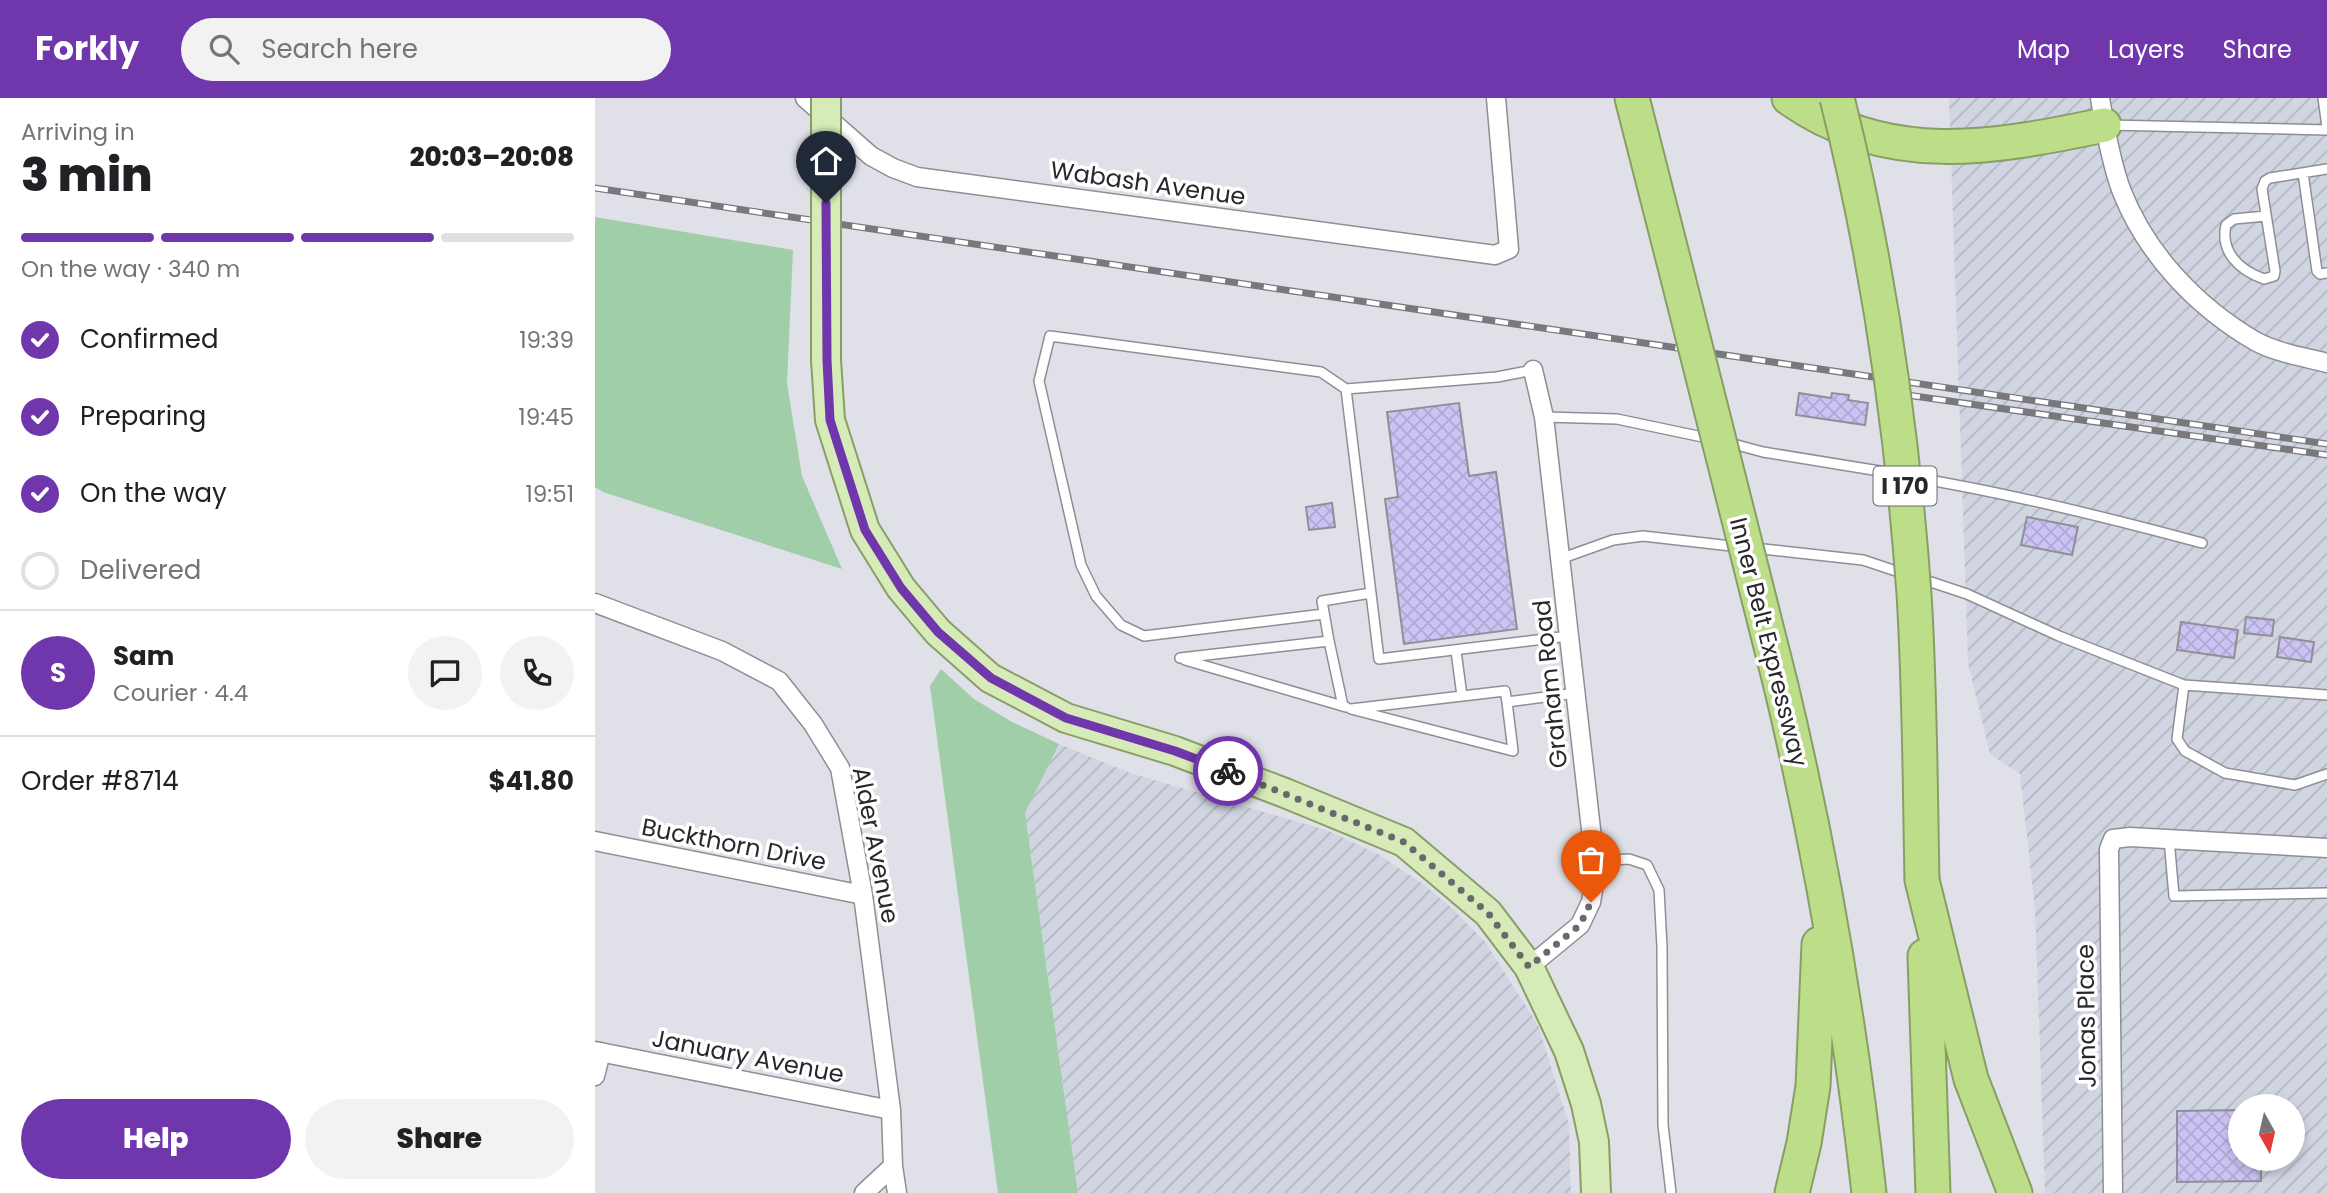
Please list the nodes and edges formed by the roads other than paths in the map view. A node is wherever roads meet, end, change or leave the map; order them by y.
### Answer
1 (805, 98) edge
2 (826, 98) edge
3 (1496, 98) edge
4 (1632, 98) edge
5 (1789, 98) edge
6 (1820, 98) edge
7 (1837, 98) edge
8 (2323, 98) edge
9 (2102, 112) edge
10 (2327, 128) edge
11 (2327, 169) edge
12 (2304, 173) junction
13 (2266, 216) junction
14 (2327, 273) edge
15 (2327, 363) edge
16 (1533, 370) joint
17 (1346, 389) junction
18 (1544, 417) junction
19 (2202, 543) dead end
20 (1560, 559) junction
21 (1371, 593) junction
22 (595, 603) edge
23 (1324, 614) junction
24 (1569, 636) junction
25 (1329, 641) junction
26 (1456, 651) junction
27 (2184, 685) junction
28 (1576, 693) junction
29 (2327, 695) edge
30 (1462, 696) junction
31 (1507, 702) junction
32 (1347, 707) junction
33 (2327, 774) edge
34 (2169, 839) junction
35 (595, 841) edge
36 (2327, 848) edge
37 (1594, 862) junction
38 (1821, 871) junction
39 (1922, 880) junction
40 (2327, 893) edge
41 (863, 895) junction
42 (1529, 967) junction
43 (598, 1051) edge
44 (595, 1076) edge
45 (891, 1110) junction
46 (893, 1166) junction
47 (864, 1193) edge
48 (897, 1193) edge
49 (1596, 1193) edge
50 (1671, 1193) edge
51 (1792, 1193) edge
52 (1869, 1193) edge
53 (1933, 1193) edge
54 (2015, 1193) edge
55 (2113, 1193) edge

1 - 3 street, Wabash Avenue
2 - 42 main road, bridge
4 - 38 highway, Inner Belt Expressway, bridge
5 - 9 highway
6 - 9 highway
7 - 39 highway, I 170, bridge
8 - 10 lane
9 - 10 lane
9 - 15 street
11 - 12 lane
12 - 13 lane
12 - 14 lane
13 - 13 lane
16 - 17 lane
16 - 18 street, Graham Road
17 - 21 lane
17 - 23 lane
18 - 19 lane
18 - 20 street, Graham Road
20 - 24 street, Graham Road
20 - 27 lane
21 - 23 lane
21 - 26 lane
22 - 41 street, Alder Avenue
23 - 25 lane
24 - 26 lane
24 - 28 street, Graham Road
25 - 32 lane
25 - 32 lane
26 - 30 lane
27 - 29 lane
27 - 33 lane
28 - 31 lane
28 - 37 street, Graham Road
30 - 31 lane
30 - 32 lane
31 - 32 lane
34 - 36 street
34 - 40 lane
34 - 55 street, Jonas Place
35 - 41 street, Buckthorn Drive
37 - 42 street, Graham Road
37 - 50 lane
38 - 51 highway
38 - 52 highway, Inner Belt Expressway
39 - 53 highway, I 170
39 - 54 highway
41 - 45 street, Alder Avenue
42 - 49 main road
43 - 44 street
43 - 45 street, January Avenue
45 - 46 street, Alder Avenue
46 - 47 street
46 - 48 street, Alder Avenue

